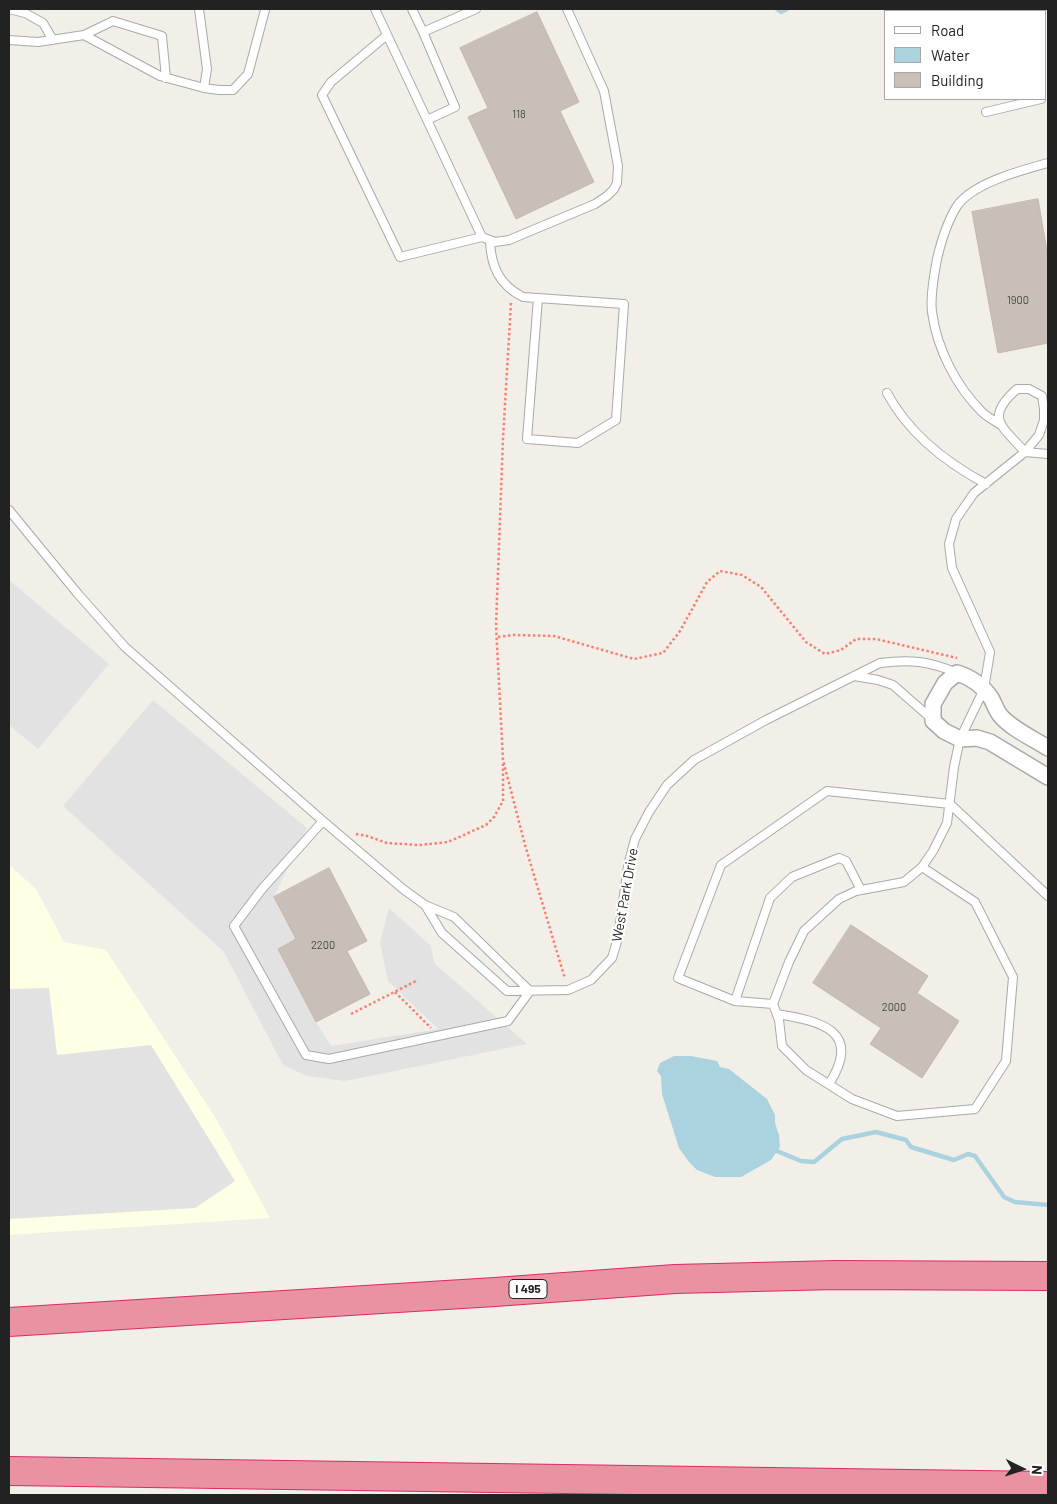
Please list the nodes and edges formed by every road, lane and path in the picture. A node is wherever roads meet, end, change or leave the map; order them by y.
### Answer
1 (9, 9) edge
2 (199, 9) edge
3 (375, 9) edge
4 (412, 9) edge
5 (476, 9) edge
6 (567, 9) edge
7 (265, 10) edge
8 (423, 32) junction
9 (84, 35) junction
10 (387, 35) junction
11 (9, 40) edge
12 (53, 40) junction
13 (166, 78) junction
14 (204, 88) junction
15 (1036, 100) edge
16 (986, 112) dead end
17 (428, 120) junction
18 (1048, 163) edge
19 (486, 239) junction
20 (512, 292) junction
21 (538, 298) junction
22 (887, 393) dead end
23 (1001, 425) junction
24 (1025, 452) junction
25 (1048, 454) edge
26 (986, 484) junction
27 (9, 510) edge
28 (498, 637) junction
29 (954, 672) junction
30 (854, 676) junction
31 (984, 689) junction
32 (933, 721) junction
33 (960, 739) junction
34 (1048, 748) edge
35 (503, 760) junction
36 (1048, 777) edge
37 (950, 804) junction
38 (323, 821) junction
39 (335, 831) junction
40 (922, 867) junction
41 (860, 890) junction
42 (1048, 896) edge
43 (424, 905) junction
44 (418, 980) dead end
45 (568, 990) junction
46 (530, 991) junction
47 (395, 992) junction
48 (735, 1001) junction
49 (774, 1004) junction
50 (350, 1014) dead end
51 (777, 1014) junction
52 (438, 1036) junction
53 (829, 1084) junction
54 (1048, 1276) edge
55 (9, 1322) edge
56 (9, 1471) edge
57 (1048, 1486) edge

1 - 12 lane
2 - 14 lane
3 - 10 lane
4 - 8 lane
5 - 8 lane
6 - 19 lane
7 - 14 lane
8 - 17 lane
9 - 12 lane
9 - 13 lane
9 - 13 lane
10 - 17 lane
10 - 19 lane
11 - 12 lane
13 - 14 lane
15 - 16 lane
17 - 19 lane
18 - 23 lane
19 - 20 lane
20 - 21 lane
20 - 28 path
21 - 21 lane
22 - 26 lane
23 - 24 lane
23 - 24 lane
24 - 25 lane
24 - 26 lane
26 - 31 lane
27 - 38 lane, West Park Drive
28 - 29 path
28 - 35 path
29 - 30 lane, West Park Drive
29 - 31 street, West Park Drive
29 - 32 street
30 - 32 lane
30 - 45 lane, West Park Drive
31 - 33 lane
31 - 34 street, West Park Drive
32 - 33 street
33 - 36 street
33 - 37 lane
35 - 39 path
35 - 45 path
37 - 40 lane
37 - 42 lane
37 - 48 lane
38 - 39 lane, West Park Drive
38 - 52 lane
39 - 43 lane, West Park Drive
40 - 41 lane
40 - 53 lane
41 - 48 lane
41 - 49 lane
43 - 46 lane, West Park Drive
43 - 46 lane, West Park Drive
44 - 47 path
45 - 46 lane, West Park Drive
46 - 52 lane
47 - 50 path
47 - 52 path
48 - 49 lane
49 - 51 lane
51 - 53 lane
51 - 53 lane
54 - 55 highway, I 495
56 - 57 highway

